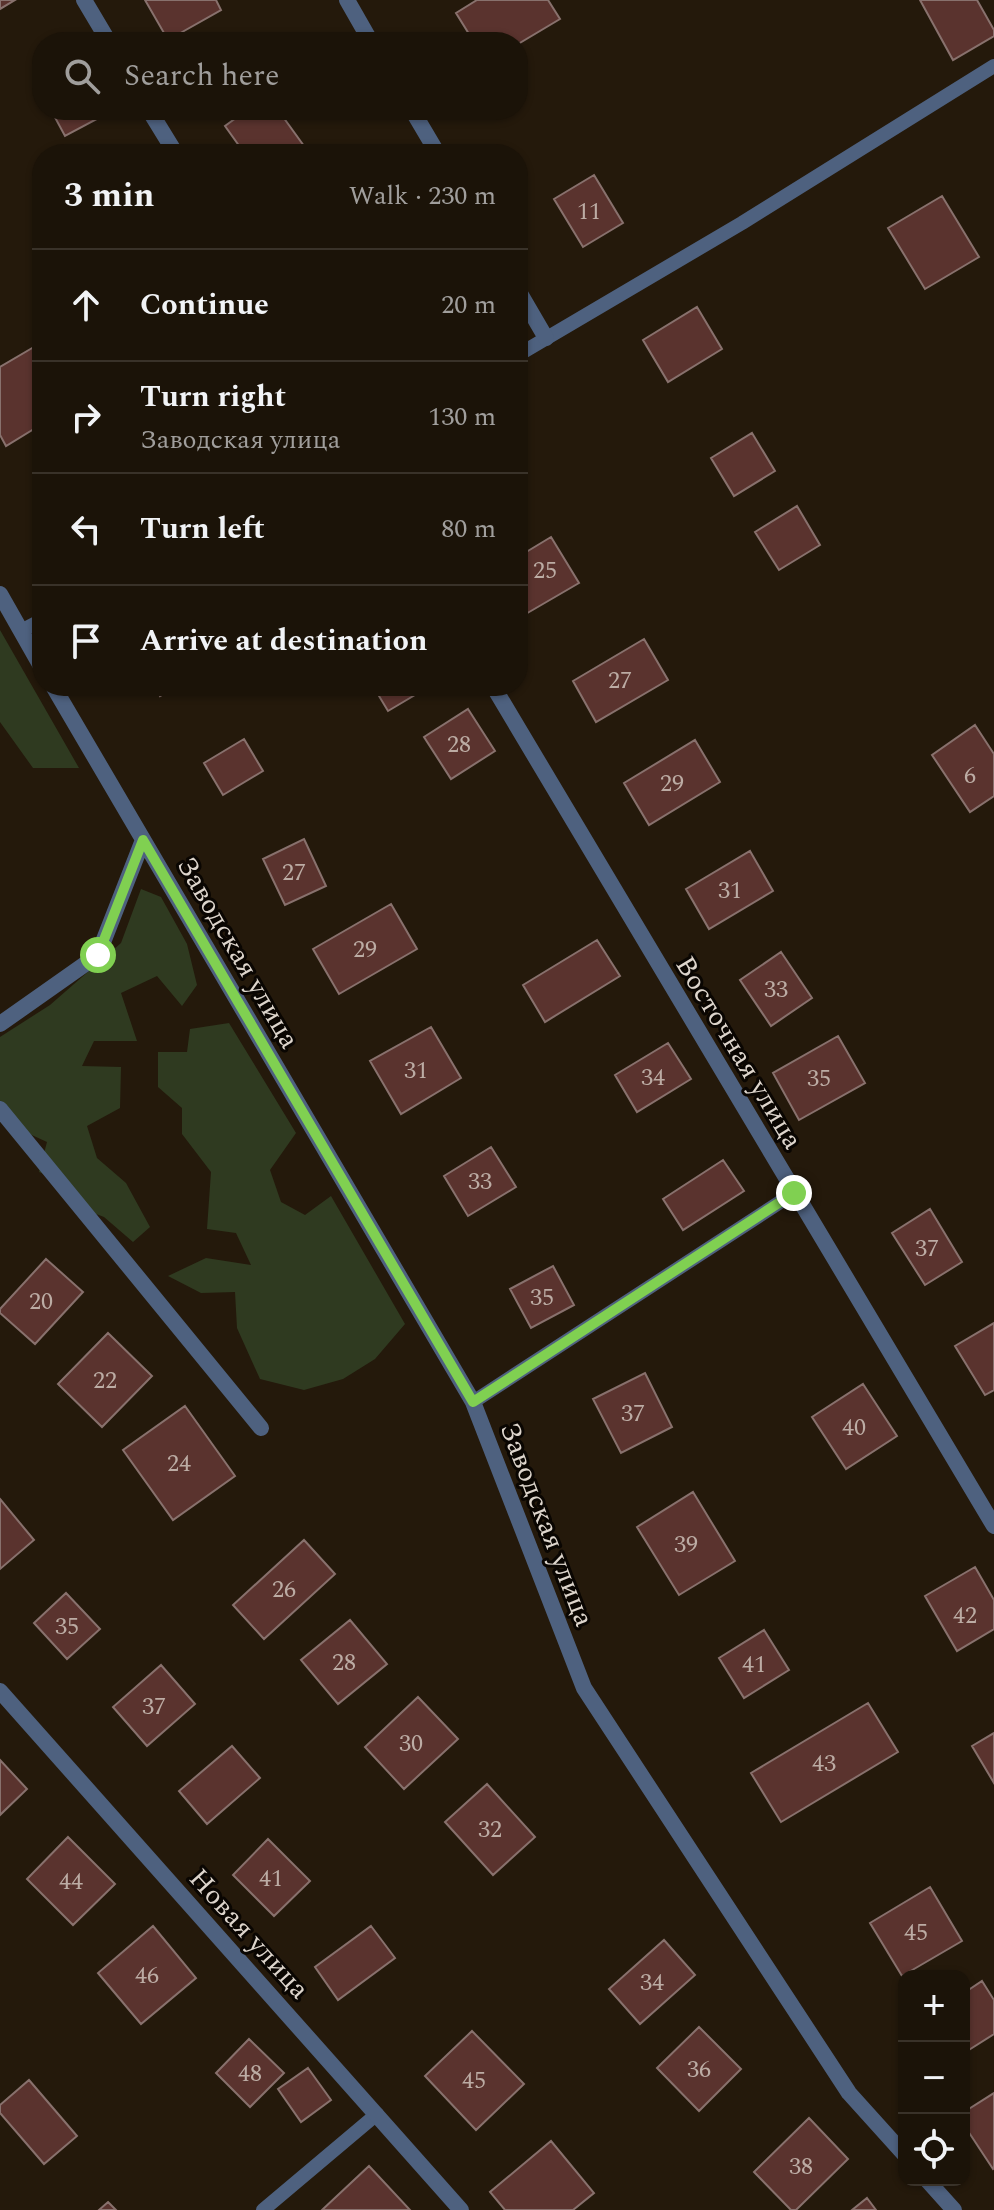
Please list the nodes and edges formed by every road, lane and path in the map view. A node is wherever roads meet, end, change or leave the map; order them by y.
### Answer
1 (84, 0) edge
2 (347, 0) edge
3 (103, 32) edge
4 (365, 32) edge
5 (994, 66) edge
6 (155, 120) edge
7 (418, 120) edge
8 (170, 144) edge
9 (432, 144) edge
10 (528, 307) edge
11 (546, 338) junction
12 (528, 349) edge
13 (0, 594) edge
14 (32, 625) edge
15 (21, 631) junction
16 (32, 650) edge
17 (59, 696) edge
18 (499, 696) edge
19 (143, 840) junction
20 (0, 1024) edge
21 (0, 1109) edge
22 (794, 1193) junction
23 (473, 1402) junction
24 (261, 1428) dead end
25 (994, 1526) edge
26 (0, 1691) edge
27 (377, 2114) junction
28 (898, 2147) edge
29 (932, 2186) edge
30 (263, 2210) edge
31 (461, 2210) edge
32 (954, 2210) edge

1 - 3 street
2 - 4 street
5 - 11 lane
6 - 8 street
7 - 9 street
10 - 11 street
11 - 12 lane
13 - 15 street
14 - 15 lane
15 - 16 street
17 - 19 street, Заводская улица
18 - 22 street, Восточная улица
19 - 20 street
19 - 23 street, Заводская улица
21 - 24 street
22 - 23 lane
22 - 25 street, Восточная улица
23 - 28 street, Заводская улица
26 - 27 street, Новая улица
27 - 30 lane
27 - 31 street, Новая улица
29 - 32 street

